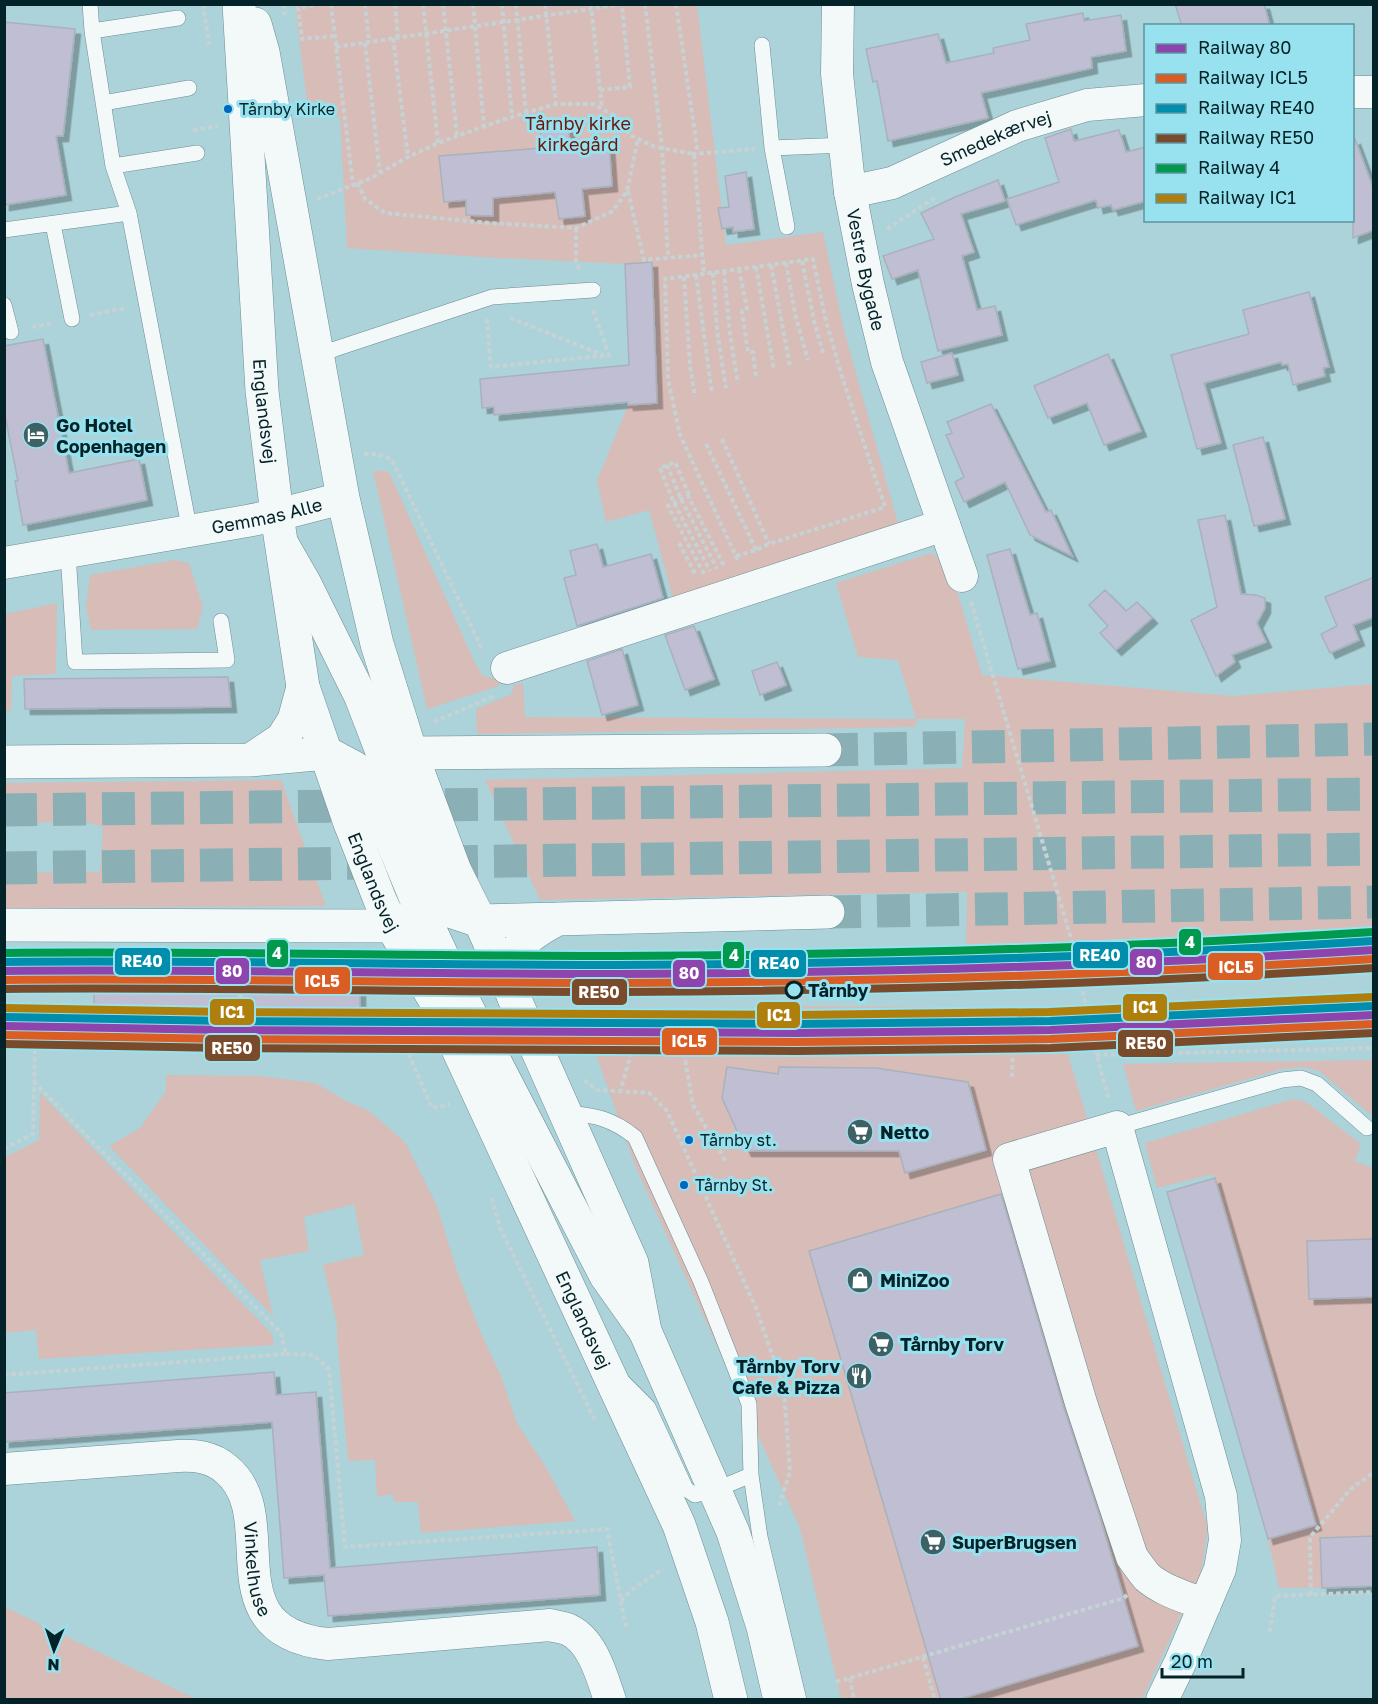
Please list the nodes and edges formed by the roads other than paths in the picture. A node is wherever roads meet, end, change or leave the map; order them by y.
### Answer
1 (90, 4) edge
2 (238, 4) edge
3 (249, 4) edge
4 (838, 4) edge
5 (178, 18) dead end
6 (92, 31) junction
7 (762, 45) dead end
8 (189, 88) dead end
9 (1354, 92) edge
10 (1374, 92) edge
11 (1144, 100) edge
12 (103, 102) junction
13 (845, 145) junction
14 (772, 148) junction
15 (196, 153) dead end
16 (113, 166) junction
17 (850, 192) junction
18 (129, 213) junction
19 (53, 224) junction
20 (787, 227) dead end
21 (4, 230) edge
22 (589, 290) road end
23 (4, 305) edge
24 (72, 319) dead end
25 (11, 332) dead end
26 (317, 356) junction
27 (343, 498) junction
28 (944, 525) junction
29 (280, 529) junction
30 (190, 532) junction
31 (68, 553) junction
32 (4, 563) edge
33 (962, 576) road end
34 (221, 621) dead end
35 (507, 668) road end
36 (303, 687) junction
37 (825, 750) tunnel mouth
38 (327, 753) junction
39 (403, 757) junction
40 (250, 760) junction
41 (4, 762) edge
42 (350, 823) junction
43 (438, 893) junction
44 (828, 912) tunnel mouth
45 (558, 919) junction
46 (480, 921) junction
47 (4, 925) edge
48 (392, 926) junction
49 (514, 998) junction
50 (564, 1112) junction
51 (1118, 1127) junction
52 (1367, 1128) dead end
53 (645, 1331) junction
54 (603, 1362) junction
55 (4, 1469) edge
56 (752, 1475) junction
57 (715, 1490) junction
58 (1205, 1605) junction
59 (610, 1700) edge
60 (731, 1700) edge
61 (780, 1700) edge
62 (799, 1700) edge
63 (1162, 1700) edge

1 - 6 lane
2 - 29 main road, Englandsvej
3 - 26 main road
4 - 13 street, Vestre Bygade
5 - 6 lane
6 - 12 lane
7 - 14 lane
8 - 12 lane
9 - 10 street
11 - 17 street, Smedekærvej
12 - 16 lane
13 - 14 lane
13 - 17 street, Vestre Bygade
14 - 20 lane
15 - 16 lane
16 - 18 lane
17 - 28 street, Vestre Bygade
18 - 19 lane
18 - 30 lane
19 - 21 lane
19 - 24 lane
22 - 26 lane
23 - 25 lane
26 - 27 main road
27 - 29 street, Gemmas Alle
27 - 39 main road
28 - 33 street, Vestre Bygade
28 - 35 street
29 - 30 street, Gemmas Alle
29 - 36 main road, Englandsvej
29 - 39 main road
30 - 31 street, Gemmas Alle
31 - 32 street, Gemmas Alle
31 - 34 lane
36 - 38 main road, Englandsvej
36 - 40 main road
37 - 39 main road
38 - 39 main road
38 - 40 main road
38 - 42 main road, Englandsvej
39 - 42 main road
39 - 43 main road
39 - 43 main road
40 - 41 main road
42 - 48 main road, Englandsvej
43 - 46 main road
43 - 48 main road
43 - 53 main road
44 - 45 main road
45 - 46 main road
45 - 49 main road
46 - 49 main road
47 - 48 main road
48 - 54 main road, Englandsvej
49 - 50 main road
50 - 53 main road
50 - 56 lane
51 - 52 lane
51 - 58 street
51 - 58 street
53 - 57 main road
54 - 57 lane
54 - 60 main road, Englandsvej
55 - 59 street, Vinkelhuse
56 - 57 lane
56 - 62 lane
57 - 61 main road
58 - 63 street

